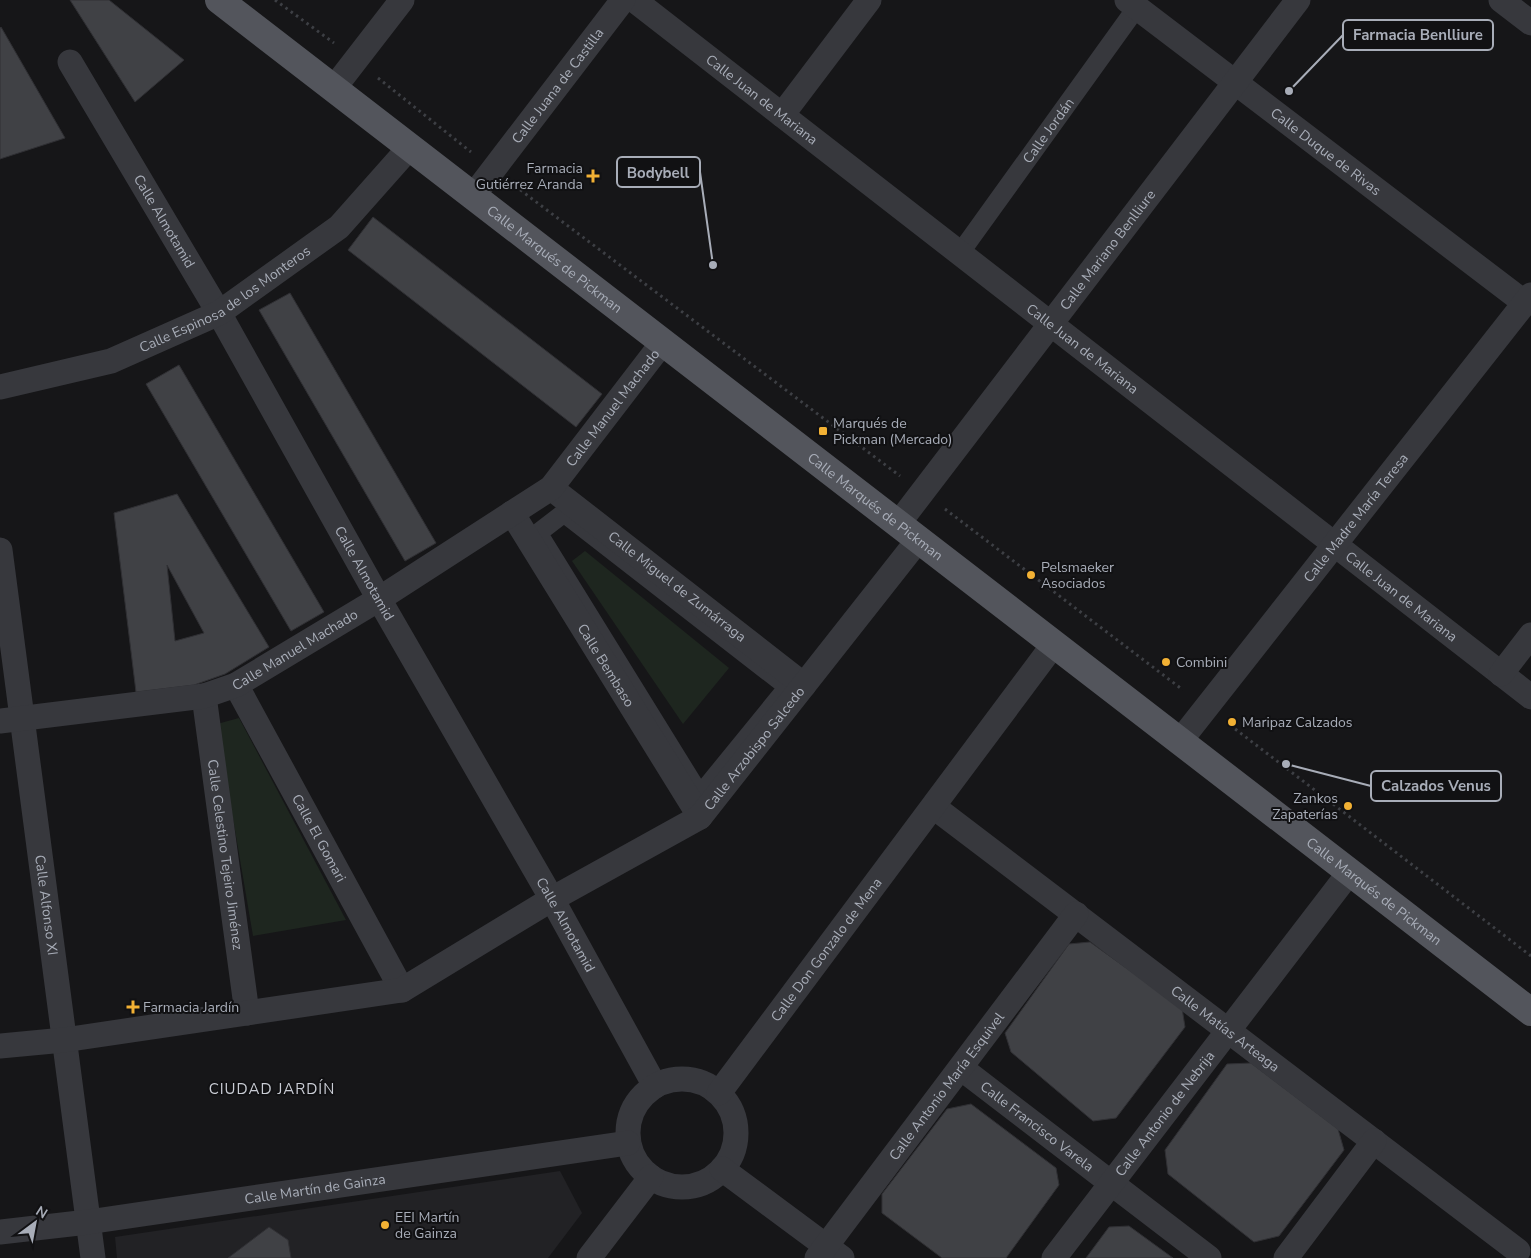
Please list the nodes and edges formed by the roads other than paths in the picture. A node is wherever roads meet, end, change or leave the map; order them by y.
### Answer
1 (219, 0) edge
2 (402, 0) edge
3 (623, 0) edge
4 (634, 0) edge
5 (869, 0) edge
6 (1298, 0) edge
7 (1501, 0) edge
8 (1132, 4) edge
9 (1531, 23) edge
10 (70, 62) dead end
11 (1236, 82) junction
12 (334, 88) junction
13 (782, 115) junction
14 (410, 147) junction
15 (473, 196) junction
16 (960, 253) junction
17 (1528, 299) edge
18 (219, 313) junction
19 (1051, 324) junction
20 (663, 342) junction
21 (0, 387) edge
22 (551, 488) junction
23 (512, 513) junction
24 (564, 513) joint
25 (908, 532) junction
26 (1335, 545) junction
27 (0, 550) edge
28 (379, 599) junction
29 (1531, 635) edge
30 (1054, 644) junction
31 (1501, 674) junction
32 (236, 685) junction
33 (804, 685) junction
34 (204, 696) junction
35 (1531, 697) edge
36 (12, 720) edge
37 (1180, 741) junction
38 (934, 806) junction
39 (700, 817) junction
40 (1349, 873) junction
41 (552, 899) junction
42 (1076, 914) junction
43 (402, 990) junction
44 (1531, 1012) edge
45 (247, 1013) junction
46 (1227, 1030) junction
47 (64, 1040) junction
48 (0, 1046) edge
49 (960, 1068) junction
50 (654, 1086) junction
51 (719, 1093) junction
52 (1374, 1141) junction
53 (628, 1143) junction
54 (722, 1170) junction
55 (651, 1177) junction
56 (1111, 1182) junction
57 (88, 1222) junction
58 (0, 1232) edge
59 (1521, 1248) edge
60 (829, 1254) edge
61 (93, 1258) edge
62 (589, 1258) edge
63 (1054, 1258) edge
64 (1210, 1258) edge
65 (1286, 1258) edge

1 - 12 main road, Calle Marqués de Pickman
2 - 12 street
3 - 15 street, Calle Juana de Castilla
4 - 13 street, Calle Juan de Mariana
5 - 13 street
6 - 11 street, Calle Mariano Benlliure
7 - 9 street
8 - 11 street, Calle Duque de Rivas
8 - 16 street, Calle Jordán
10 - 18 street, Calle Almotamid
11 - 17 street, Calle Duque de Rivas
11 - 19 street, Calle Mariano Benlliure
12 - 14 main road, Calle Marqués de Pickman
13 - 16 street, Calle Juan de Mariana
14 - 15 main road, Calle Marqués de Pickman
14 - 18 street, Calle Espinosa de los Monteros
15 - 20 main road, Calle Marqués de Pickman
16 - 19 street, Calle Juan de Mariana
17 - 26 street, Calle Madre María Teresa
18 - 21 street, Calle Espinosa de los Monteros
18 - 28 street, Calle Almotamid
19 - 25 street, Calle Mariano Benlliure
19 - 26 street, Calle Juan de Mariana
20 - 22 street, Calle Manuel Machado
20 - 25 main road, Calle Marqués de Pickman
22 - 23 street, Calle Manuel Machado
22 - 33 street, Calle Miguel de Zumárraga
23 - 28 street, Calle Manuel Machado
23 - 39 street, Calle Bembaso
24 - 24 street
25 - 30 main road, Calle Marqués de Pickman
25 - 33 street, Calle Arzobispo Salcedo
26 - 31 street, Calle Juan de Mariana
26 - 37 street, Calle Madre María Teresa
27 - 36 street, Calle Alfonso XI
28 - 32 street, Calle Manuel Machado
28 - 41 street, Calle Almotamid
29 - 31 street
30 - 37 main road, Calle Marqués de Pickman
30 - 38 street, Calle Don Gonzalo de Mena
31 - 35 street, Calle Juan de Mariana
32 - 34 street, Calle Manuel Machado
32 - 43 street, Calle El Gomari
33 - 39 street, Calle Arzobispo Salcedo
34 - 36 street, Calle Manuel Machado
34 - 45 street, Calle Celestino Tejeiro Jiménez
36 - 47 street, Calle Alfonso XI
37 - 40 main road, Calle Marqués de Pickman
38 - 42 street, Calle Matías Arteaga
38 - 51 street, Calle Don Gonzalo de Mena
39 - 41 street, Calle Arzobispo Salcedo
40 - 44 main road, Calle Marqués de Pickman
40 - 46 street, Calle Antonio de Nebrija
41 - 43 street, Calle Arzobispo Salcedo
41 - 50 street, Calle Almotamid
42 - 46 street, Calle Matías Arteaga
42 - 49 street, Calle Antonio María Esquivel
43 - 45 street, Calle Arzobispo Salcedo
45 - 47 street, Calle Arzobispo Salcedo
46 - 52 street, Calle Matías Arteaga
46 - 56 street, Calle Antonio de Nebrija
47 - 48 street, Calle Arzobispo Salcedo
47 - 57 street, Calle Alfonso XI
49 - 56 street, Calle Francisco Varela
49 - 60 street, Calle Antonio María Esquivel
50 - 51 street
50 - 53 street
51 - 54 street
52 - 59 street, Calle Matías Arteaga
52 - 65 street
53 - 55 street
53 - 57 street, Calle Martín de Gainza
54 - 55 street
54 - 60 street
55 - 62 street
56 - 63 street, Calle Antonio de Nebrija
56 - 64 street, Calle Francisco Varela
57 - 58 street, Calle Martín de Gainza
57 - 61 street, Calle Alfonso XI

